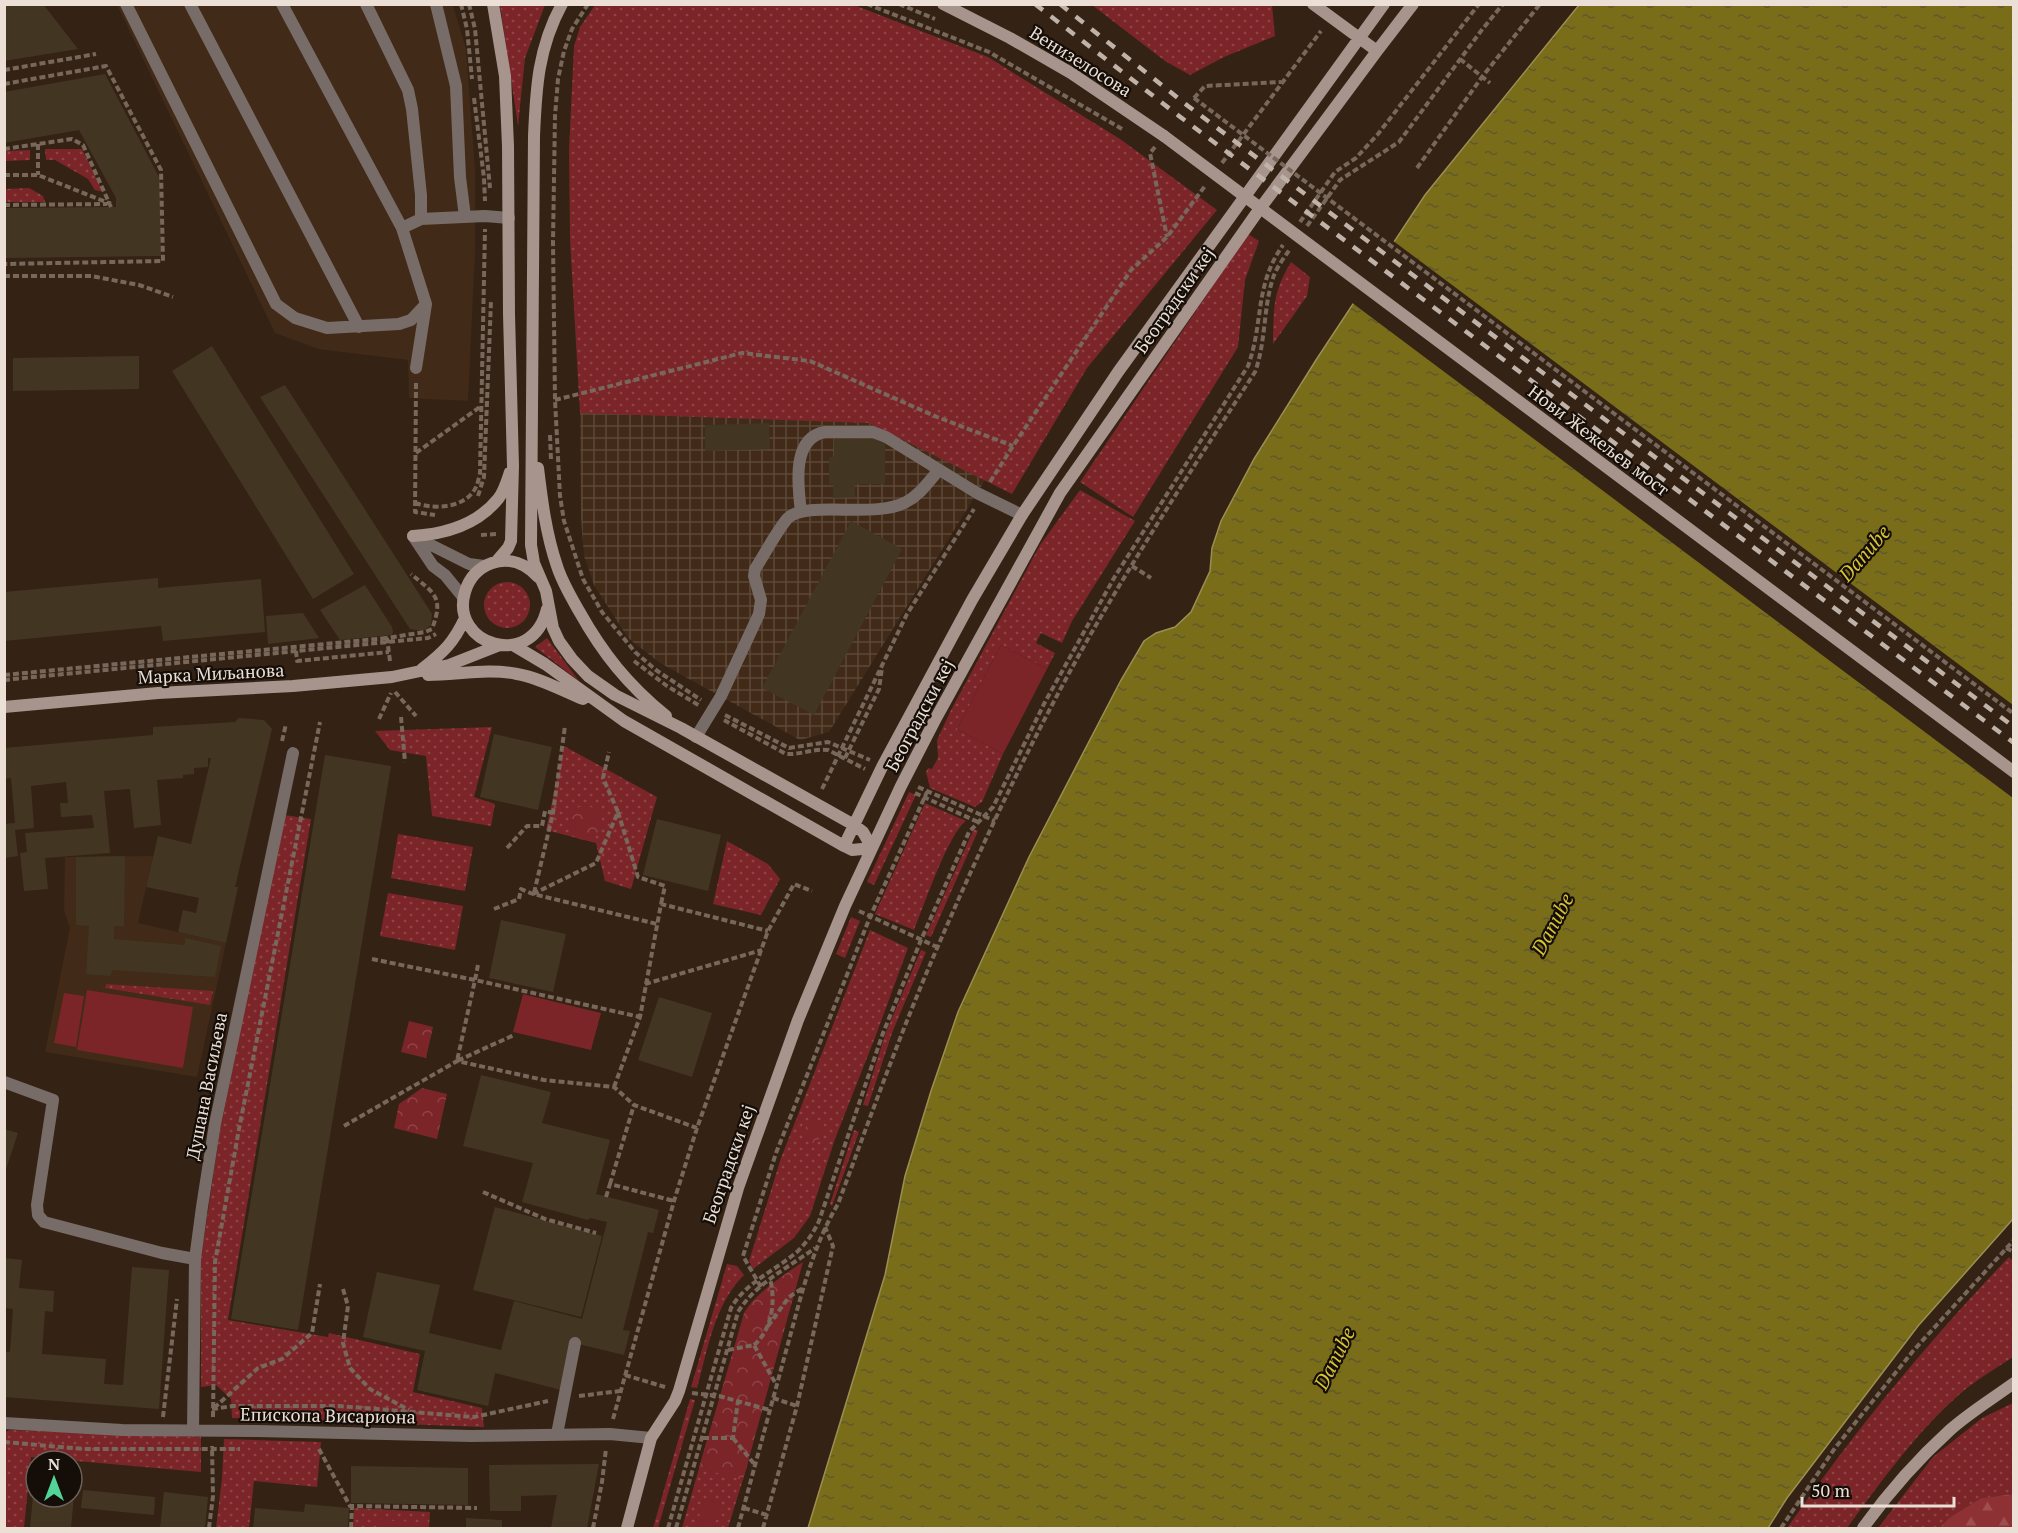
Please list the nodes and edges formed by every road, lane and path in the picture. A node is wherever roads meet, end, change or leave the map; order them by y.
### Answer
1 (126, 4) edge
2 (190, 4) edge
3 (282, 4) edge
4 (366, 4) edge
5 (436, 4) edge
6 (461, 4) edge
7 (469, 4) edge
8 (493, 4) edge
9 (562, 4) edge
10 (588, 4) edge
11 (867, 4) edge
12 (944, 4) edge
13 (1313, 4) edge
14 (1384, 4) edge
15 (1413, 4) edge
16 (1479, 4) edge
17 (1503, 4) edge
18 (1540, 4) edge
19 (1321, 31) dead end
20 (1359, 38) junction
21 (1377, 51) junction
22 (96, 54) dead end
23 (1460, 59) junction
24 (4, 70) edge
25 (1482, 77) junction
26 (1282, 82) junction
27 (1490, 83) dead end
28 (4, 84) edge
29 (473, 84) dead end
30 (474, 96) dead end
31 (1128, 133) dead end
32 (1164, 136) joint
33 (38, 144) junction
34 (1147, 144) dead end
35 (4, 149) edge
36 (1221, 164) dead end
37 (1417, 168) dead end
38 (38, 175) junction
39 (4, 176) edge
40 (1208, 183) dead end
41 (4, 206) edge
42 (111, 206) junction
43 (465, 217) junction
44 (489, 217) junction
45 (509, 218) junction
46 (421, 219) junction
47 (1297, 225) dead end
48 (1306, 227) dead end
49 (402, 228) junction
50 (1167, 237) junction
51 (1285, 243) dead end
52 (1292, 246) dead end
53 (4, 264) edge
54 (4, 276) edge
55 (491, 296) dead end
56 (173, 297) dead end
57 (426, 304) junction
58 (359, 327) junction
59 (416, 368) joint
60 (555, 400) junction
61 (480, 407) junction
62 (532, 425) junction
63 (549, 426) dead end
64 (1012, 446) junction
65 (416, 453) junction
66 (552, 462) dead end
67 (513, 466) junction
68 (939, 470) junction
69 (982, 495) junction
70 (474, 501) dead end
71 (415, 503) junction
72 (801, 512) junction
73 (1022, 514) junction
74 (438, 516) dead end
75 (413, 536) junction
76 (490, 564) junction
77 (1132, 566) junction
78 (411, 574) dead end
79 (539, 577) junction
80 (1151, 578) dead end
81 (463, 597) junction
82 (548, 606) junction
83 (465, 618) junction
84 (439, 633) dead end
85 (388, 640) junction
86 (506, 645) junction
87 (296, 651) junction
88 (389, 652) junction
89 (627, 653) dead end
90 (882, 665) junction
91 (390, 666) dead end
92 (419, 671) junction
93 (4, 675) edge
94 (400, 676) junction
95 (4, 680) edge
96 (4, 707) edge
97 (603, 708) junction
98 (712, 711) junction
99 (2013, 714) edge
100 (416, 716) dead end
101 (401, 717) dead end
102 (379, 719) dead end
103 (320, 722) dead end
104 (566, 726) dead end
105 (681, 728) junction
106 (696, 737) junction
107 (842, 747) junction
108 (849, 750) junction
109 (609, 752) dead end
110 (293, 753) dead end
111 (838, 755) junction
112 (845, 758) junction
113 (871, 761) dead end
114 (405, 762) dead end
115 (866, 769) dead end
116 (2013, 772) edge
117 (918, 787) dead end
118 (927, 792) junction
119 (820, 793) dead end
120 (915, 793) dead end
121 (925, 798) junction
122 (618, 812) junction
123 (553, 813) junction
124 (984, 817) junction
125 (995, 821) junction
126 (978, 822) junction
127 (854, 825) junction
128 (844, 846) junction
129 (507, 848) dead end
130 (872, 848) junction
131 (812, 891) dead end
132 (533, 894) junction
133 (661, 904) junction
134 (494, 909) dead end
135 (855, 910) dead end
136 (870, 917) junction
137 (657, 924) junction
138 (768, 931) junction
139 (921, 939) junction
140 (937, 947) junction
141 (762, 950) junction
142 (372, 959) dead end
143 (478, 965) dead end
144 (474, 980) junction
145 (645, 984) junction
146 (640, 1017) junction
147 (514, 1035) dead end
148 (457, 1061) junction
149 (4, 1082) edge
150 (614, 1087) junction
151 (634, 1105) junction
152 (344, 1126) dead end
153 (698, 1128) junction
154 (610, 1184) junction
155 (483, 1192) dead end
156 (606, 1197) dead end
157 (674, 1201) junction
158 (825, 1226) junction
159 (596, 1233) dead end
160 (2013, 1240) edge
161 (817, 1247) junction
162 (2006, 1248) junction
163 (2013, 1252) edge
164 (195, 1259) junction
165 (770, 1279) junction
166 (757, 1280) junction
167 (320, 1284) dead end
168 (761, 1287) junction
169 (804, 1288) junction
170 (344, 1289) dead end
171 (766, 1329) junction
172 (575, 1343) dead end
173 (753, 1345) junction
174 (728, 1350) junction
175 (625, 1375) junction
176 (2013, 1383) edge
177 (777, 1386) junction
178 (2013, 1390) edge
179 (620, 1391) junction
180 (679, 1391) junction
181 (705, 1395) junction
182 (1997, 1395) junction
183 (715, 1396) junction
184 (564, 1398) junction
185 (773, 1398) junction
186 (738, 1401) junction
187 (797, 1406) junction
188 (214, 1408) junction
189 (194, 1410) junction
190 (770, 1410) junction
191 (413, 1412) junction
192 (152, 1415) dead end
193 (4, 1423) edge
194 (193, 1431) junction
195 (557, 1434) junction
196 (610, 1434) junction
197 (651, 1438) junction
198 (703, 1438) junction
199 (733, 1438) junction
200 (212, 1449) dead end
201 (319, 1449) dead end
202 (756, 1466) junction
203 (352, 1506) junction
204 (477, 1508) dead end
205 (744, 1508) junction
206 (767, 1515) junction
207 (209, 1528) edge
208 (351, 1528) edge
209 (593, 1528) edge
210 (627, 1528) edge
211 (668, 1528) edge
212 (676, 1528) edge
213 (738, 1528) edge
214 (763, 1528) edge
215 (1782, 1528) edge
216 (1863, 1528) edge

1 - 58 street
2 - 58 street
3 - 49 street
4 - 46 street
5 - 43 street
6 - 29 path
7 - 44 path
8 - 45 main road
9 - 62 main road
10 - 60 path
11 - 31 path
12 - 32 main road, Венизелосова
13 - 20 main road
14 - 20 main road, Београдски кеј
15 - 21 main road, Београдски кеј
16 - 47 path
17 - 23 path
18 - 25 path
19 - 26 path
20 - 21 main road
20 - 73 main road, Београдски кеј
21 - 130 main road, Београдски кеј
22 - 24 path
23 - 25 path
23 - 48 path
25 - 27 path
25 - 37 path
26 - 36 path
26 - 99 path, bridge
28 - 53 path
30 - 44 path
32 - 116 main road, Нови Жежељев мост, bridge
33 - 35 path
33 - 38 path
33 - 42 path
34 - 50 path
38 - 39 path
38 - 42 path
40 - 50 path
41 - 42 path
43 - 44 street
43 - 46 street
44 - 45 street
44 - 61 path
45 - 67 main road
46 - 49 street
49 - 57 street
50 - 64 path
51 - 124 path
52 - 77 path
54 - 56 path
55 - 70 path
57 - 58 street
57 - 59 street
59 - 65 path
60 - 64 path
60 - 98 path
61 - 65 path
61 - 71 path
62 - 79 main road
62 - 105 main road
63 - 66 path
64 - 69 path
65 - 71 path
67 - 75 main road
67 - 76 main road
68 - 69 street
68 - 72 street
68 - 72 street
69 - 73 street
69 - 90 path
71 - 74 path
72 - 98 street
73 - 127 main road, Београдски кеј
75 - 76 street
75 - 81 street
76 - 79 main road
76 - 81 main road
77 - 80 path
77 - 125 path
78 - 85 path
79 - 82 main road
81 - 83 main road
82 - 86 main road
82 - 105 main road
83 - 86 main road
83 - 92 main road, Марка Миљанова
84 - 85 path
85 - 87 path
85 - 88 path
85 - 93 path
86 - 92 main road, Марка Миљанова
86 - 97 main road
87 - 88 path
87 - 95 path
88 - 91 path
89 - 98 path
90 - 107 path
90 - 108 path
92 - 94 main road, Марка Миљанова
94 - 96 main road, Марка Миљанова
94 - 97 main road
97 - 128 main road
98 - 106 street
98 - 107 path
98 - 111 path
100 - 102 path
101 - 114 path
103 - 188 path
104 - 123 path
105 - 106 main road
106 - 127 main road
107 - 108 path
107 - 111 path
108 - 112 path
108 - 113 path
109 - 122 path
110 - 164 street, Душана Васиљева
111 - 112 path
111 - 119 path
112 - 115 path
117 - 118 path
118 - 121 path
118 - 124 path
120 - 121 path
121 - 126 path
121 - 136 path
122 - 132 path
122 - 133 path
123 - 129 path
123 - 132 path
124 - 125 path
124 - 126 path
125 - 140 path
126 - 139 path
127 - 128 main road, Београдски кеј
127 - 130 main road
128 - 130 main road
130 - 180 main road, Београдски кеј
131 - 138 path
132 - 134 path
132 - 137 path
133 - 137 path
133 - 138 path
135 - 136 path
136 - 139 path
136 - 166 path
137 - 145 path
138 - 141 path
139 - 140 path
139 - 166 path
140 - 158 path
141 - 145 path
141 - 153 path
142 - 144 path
143 - 144 path
144 - 146 path
144 - 148 path
145 - 146 path
146 - 150 path
147 - 148 path
148 - 150 path
148 - 152 path
149 - 164 street
150 - 151 path
151 - 153 path
151 - 154 path
153 - 157 path
154 - 156 path
154 - 157 path
155 - 159 path
157 - 175 path
158 - 161 path
158 - 187 path
160 - 162 path
161 - 165 path
161 - 169 path
162 - 163 path
162 - 215 path
164 - 189 street, Душана Васиљева
165 - 168 path
165 - 171 path
166 - 168 path
166 - 181 path
167 - 188 path
168 - 174 path
169 - 171 path
169 - 177 path
170 - 191 path
171 - 173 path
172 - 184 street
173 - 174 path
173 - 177 path
174 - 183 path
175 - 179 path
175 - 180 path
176 - 182 main road
177 - 185 path
178 - 182 main road
179 - 184 path
179 - 196 path
180 - 181 path
180 - 197 main road, Београдски кеј
181 - 183 path
181 - 211 path
182 - 216 main road
183 - 186 path
183 - 198 path
184 - 191 path
184 - 195 street
185 - 187 path
185 - 190 path
186 - 190 path
186 - 199 path
187 - 206 path
188 - 189 path
188 - 191 path
189 - 192 path
189 - 194 street, Душана Васиљева
190 - 202 path
193 - 194 street, Епископа Висариона
194 - 195 street, Епископа Висариона
195 - 196 street, Епископа Висариона
196 - 197 street, Епископа Висариона
196 - 209 path
197 - 210 main road, Београдски кеј
198 - 199 path
198 - 212 path
199 - 202 path
200 - 207 path
201 - 203 path
202 - 205 path
203 - 204 path
203 - 208 path
205 - 206 path
205 - 213 path
206 - 214 path

